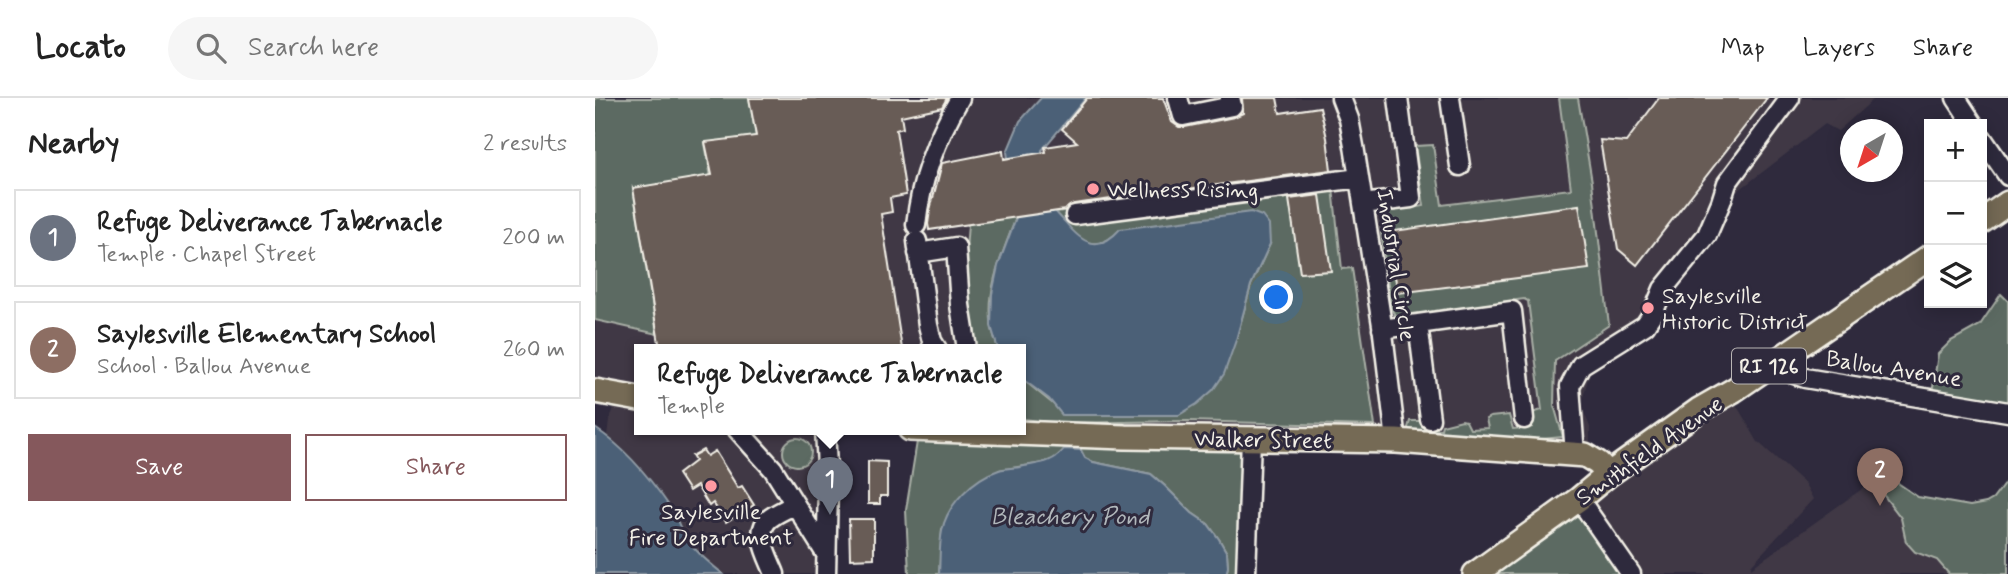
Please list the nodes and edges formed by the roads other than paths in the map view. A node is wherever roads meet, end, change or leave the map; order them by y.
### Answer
1 (960, 98) edge
2 (1178, 98) edge
3 (1230, 98) edge
4 (1341, 98) edge
5 (1398, 98) edge
6 (1450, 98) edge
7 (1790, 98) edge
8 (1956, 98) edge
9 (1970, 119) edge
10 (1987, 145) edge
11 (1460, 166) dead end
12 (2008, 176) edge
13 (1359, 178) junction
14 (2008, 203) edge
15 (1363, 204) junction
16 (1075, 215) dead end
17 (1987, 218) edge
18 (917, 239) junction
19 (1924, 260) edge
20 (1418, 324) junction
21 (1382, 329) junction
22 (934, 344) edge
23 (966, 344) edge
24 (1779, 360) junction
25 (595, 391) edge
26 (634, 398) edge
27 (2008, 412) edge
28 (1430, 419) dead end
29 (1524, 419) dead end
30 (1026, 432) edge
31 (742, 435) edge
32 (825, 435) edge
33 (1251, 439) junction
34 (1396, 442) junction
35 (1575, 454) junction
36 (1608, 474) junction
37 (1579, 499) junction
38 (795, 504) junction
39 (826, 554) junction
40 (775, 574) edge
41 (826, 574) edge
42 (1246, 574) edge
43 (1475, 574) edge
44 (1631, 574) edge

1 - 18 street
2 - 3 street
4 - 13 street, Industrial Circle
5 - 15 street
6 - 11 street
7 - 35 street
8 - 9 street
10 - 12 street
13 - 15 street, Industrial Circle
13 - 16 street
14 - 17 main road
15 - 21 street, Industrial Circle
18 - 22 street
18 - 23 street
19 - 24 main road, Smithfield Avenue / RI 126
20 - 21 street
20 - 28 street
20 - 29 street
21 - 34 street, Industrial Circle
24 - 27 street, Ballou Avenue
24 - 36 main road, Smithfield Avenue / RI 126
25 - 26 main road
30 - 33 main road, Walker Street
31 - 38 street
32 - 39 street
33 - 34 main road, Walker Street
33 - 42 street
34 - 35 main road, Walker Street
35 - 36 main road, Walker Street
36 - 37 main road, Smithfield Avenue / RI 126
37 - 43 main road, Smithfield Avenue / RI 126
37 - 44 street
38 - 39 street
38 - 40 street
39 - 41 street

